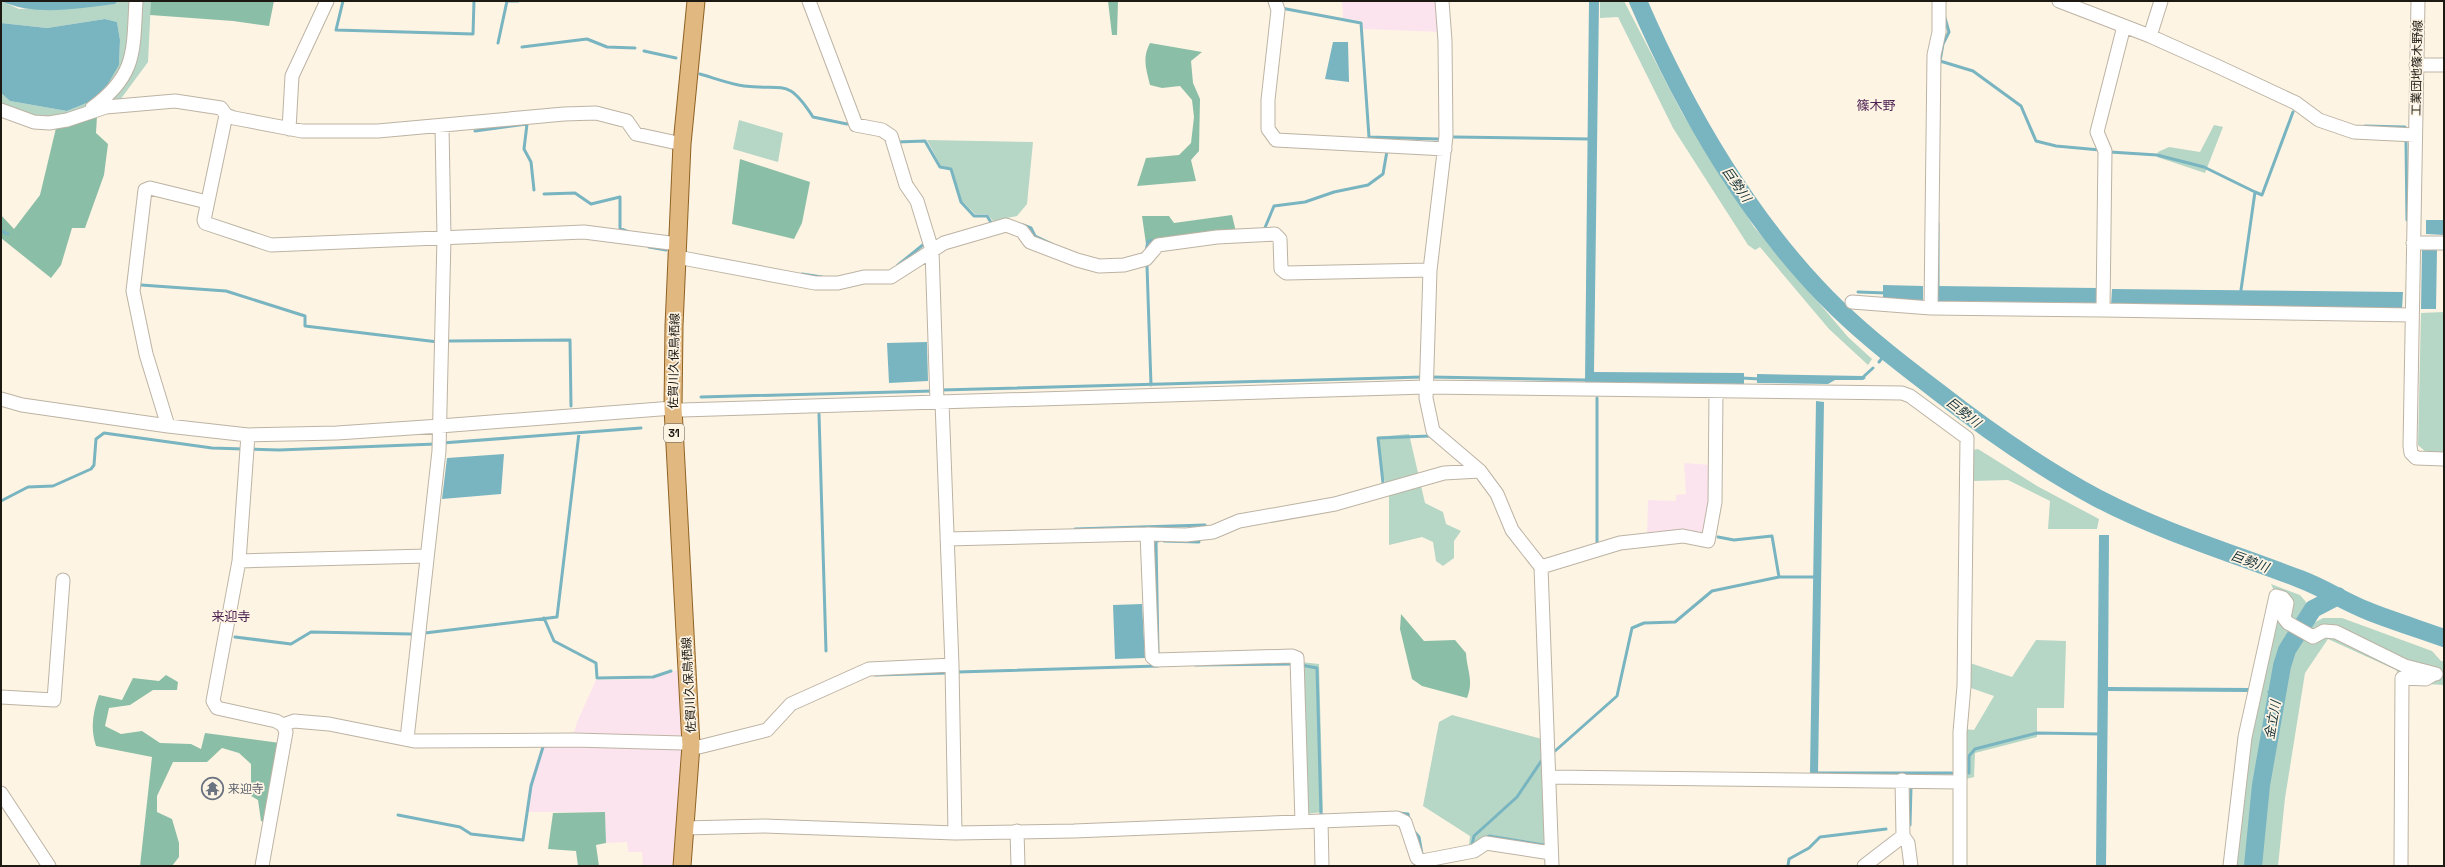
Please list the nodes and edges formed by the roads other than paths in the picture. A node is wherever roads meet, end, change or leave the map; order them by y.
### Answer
1 (136, 1) edge
2 (327, 1) edge
3 (696, 1) edge
4 (809, 1) edge
5 (1275, 1) edge
6 (1442, 1) edge
7 (1938, 1) edge
8 (2059, 1) edge
9 (2161, 1) edge
10 (2418, 1) edge
11 (2124, 26) junction
12 (2150, 36) junction
13 (2416, 65) junction
14 (2444, 65) edge
15 (1, 110) edge
16 (226, 115) junction
17 (81, 116) junction
18 (442, 126) junction
19 (289, 129) junction
20 (2415, 135) junction
21 (682, 144) junction
22 (1445, 149) junction
23 (207, 202) junction
24 (444, 237) junction
25 (2413, 243) junction
26 (2436, 243) edge
27 (932, 250) junction
28 (678, 251) junction
29 (1430, 270) junction
30 (1852, 302) dead end
31 (1931, 308) junction
32 (2103, 310) junction
33 (2412, 315) junction
34 (1426, 387) junction
35 (1716, 391) junction
36 (1, 399) edge
37 (940, 402) junction
38 (673, 408) junction
39 (168, 426) junction
40 (439, 431) junction
41 (248, 445) junction
42 (2444, 460) edge
43 (1480, 472) junction
44 (1148, 534) junction
45 (947, 539) junction
46 (427, 556) junction
47 (239, 560) junction
48 (1541, 567) junction
49 (63, 580) dead end
50 (952, 665) junction
51 (2440, 673) edge
52 (1, 697) edge
53 (283, 725) junction
54 (407, 739) junction
55 (691, 745) junction
56 (1549, 776) junction
57 (1902, 780) junction
58 (1960, 782) junction
59 (1, 793) edge
60 (1321, 821) junction
61 (1302, 822) junction
62 (685, 828) junction
63 (1017, 831) junction
64 (955, 833) junction
65 (1904, 836) junction
66 (1552, 860) edge
67 (49, 866) edge
68 (262, 866) edge
69 (682, 866) edge
70 (1018, 866) edge
71 (1322, 866) edge
72 (1864, 866) edge
73 (1910, 866) edge
74 (1960, 866) edge
75 (2230, 866) edge
76 (2401, 866) edge

1 - 17 street
2 - 19 street
3 - 21 main road, 佐賀川久保鳥栖線 / 31
4 - 27 street
5 - 22 street
6 - 22 street
7 - 31 street
8 - 11 street
9 - 12 street
10 - 13 street, 工業団地篠木野線
11 - 12 street
11 - 32 street
12 - 20 street
13 - 14 street
13 - 20 street, 工業団地篠木野線
15 - 17 street
16 - 17 street
16 - 19 street
16 - 23 street
18 - 19 street
18 - 21 street
18 - 24 street
20 - 25 street, 工業団地篠木野線
21 - 28 main road, 佐賀川久保鳥栖線 / 31
22 - 29 street
23 - 24 street
23 - 39 street
24 - 28 street
24 - 40 street
25 - 26 street
25 - 33 street, 工業団地篠木野線
27 - 28 street
27 - 29 street
27 - 37 street
28 - 38 main road, 佐賀川久保鳥栖線 / 31
29 - 34 street
30 - 31 street
31 - 32 street
32 - 33 street
33 - 42 street, 工業団地篠木野線
34 - 35 street
34 - 37 street
34 - 43 street
35 - 48 street
35 - 58 street
36 - 39 street
37 - 38 street
37 - 45 street
38 - 40 street
38 - 55 main road, 佐賀川久保鳥栖線 / 31
39 - 41 street
40 - 41 street
40 - 46 street
41 - 47 street
43 - 44 street
43 - 48 street
44 - 45 street
44 - 61 street
45 - 50 street
46 - 47 street
46 - 54 street
47 - 53 street
48 - 56 street
49 - 52 street
50 - 55 street
50 - 64 street
51 - 75 street
51 - 76 street
53 - 54 street
53 - 68 street
54 - 55 street
55 - 62 main road, 佐賀川久保鳥栖線 / 31
56 - 57 street
56 - 66 street
57 - 58 street
57 - 65 street
58 - 74 street
59 - 67 street
60 - 61 street
60 - 66 street
60 - 71 street
61 - 63 street
62 - 64 street
62 - 69 main road, 佐賀川久保鳥栖線 / 31
63 - 64 street
63 - 70 street
65 - 72 street
65 - 73 street

